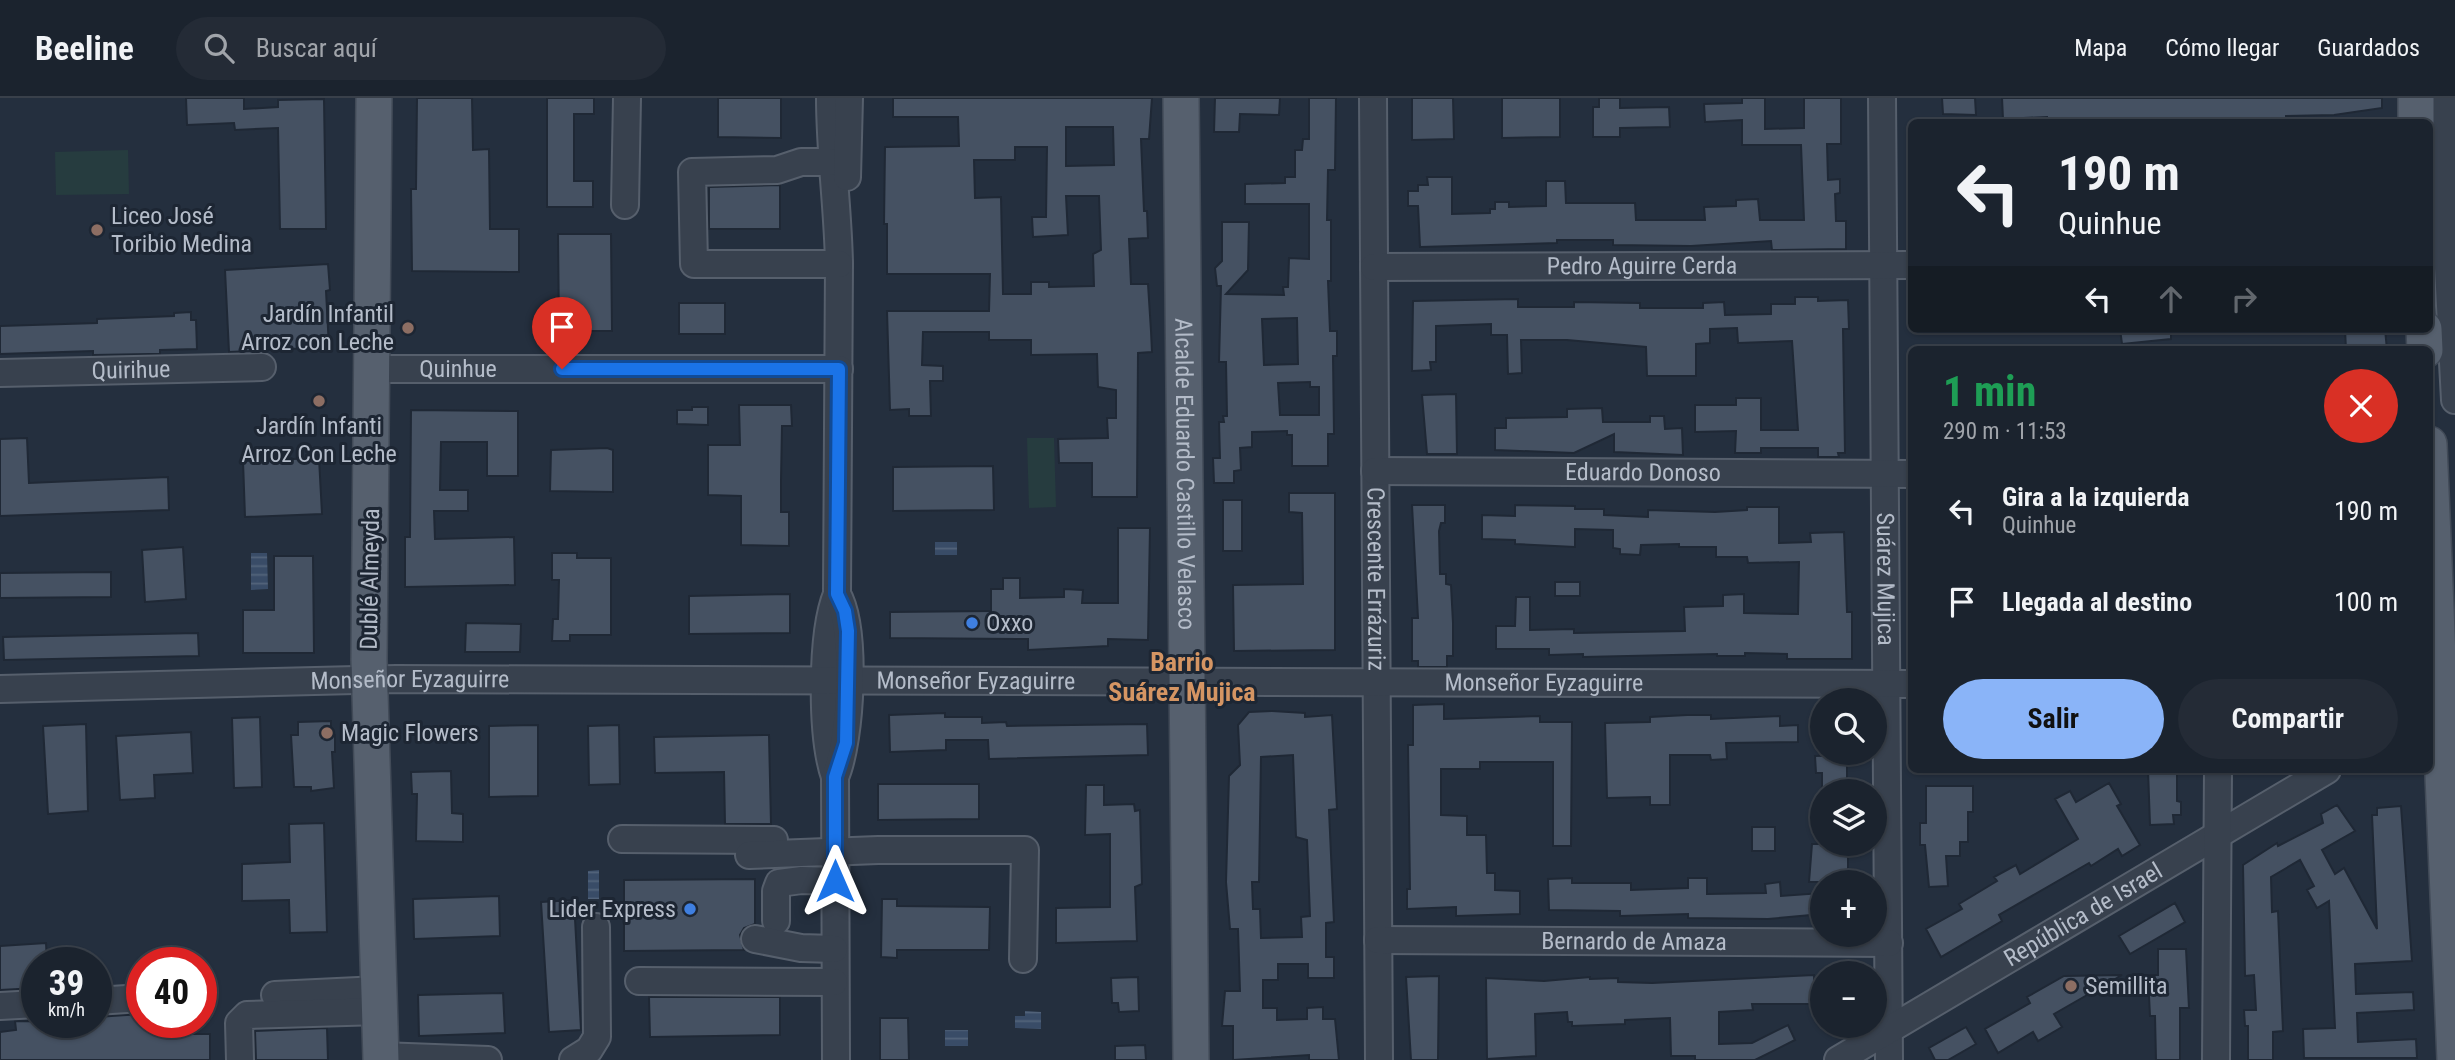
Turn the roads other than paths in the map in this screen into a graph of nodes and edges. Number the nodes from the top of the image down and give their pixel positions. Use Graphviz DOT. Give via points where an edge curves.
graph roads {
  1 [pos="374,98"];
  2 [pos="627,98"];
  3 [pos="830,98"];
  4 [pos="849,98"];
  5 [pos="1181,98"];
  6 [pos="1373,98"];
  7 [pos="1882,98"];
  8 [pos="2416,98"];
  9 [pos="2444,98"];
  10 [pos="2416,119"];
  11 [pos="754,159"];
  12 [pos="801,162"];
  13 [pos="830,162"];
  14 [pos="625,205"];
  15 [pos="838,212"];
  16 [pos="839,264"];
  17 [pos="1908,265"];
  18 [pos="1883,266"];
  19 [pos="1374,267"];
  20 [pos="262,367"];
  21 [pos="372,369"];
  22 [pos="839,369"];
  23 [pos="0,373"];
  24 [pos="2455,400"];
  25 [pos="1375,471"];
  26 [pos="1898,474"];
  27 [pos="2433,548"];
  28 [pos="369,679"];
  29 [pos="837,680"];
  30 [pos="1186,681"];
  31 [pos="1376,682"];
  32 [pos="1899,684"];
  33 [pos="0,689"];
  34 [pos="2442,732"];
  35 [pos="2218,773"];
  36 [pos="2322,773"];
  37 [pos="2219,834"];
  38 [pos="622,839"];
  39 [pos="835,852"];
  40 [pos="801,853"];
  41 [pos="749,855"];
  42 [pos="835,881"];
  43 [pos="776,921"];
  44 [pos="596,928"];
  45 [pos="755,939"];
  46 [pos="1378,940"];
  47 [pos="1889,943"];
  48 [pos="834,949"];
  49 [pos="1023,960"];
  50 [pos="639,981"];
  51 [pos="834,982"];
  52 [pos="275,995"];
  53 [pos="379,1001"];
  54 [pos="1889,1030"];
  55 [pos="381,1058"];
  56 [pos="835,1059"];
  57 [pos="240,1060"];
  58 [pos="488,1060"];
  59 [pos="573,1060"];
  60 [pos="1191,1060"];
  61 [pos="1378,1060"];
  62 [pos="1839,1060"];
  63 [pos="1889,1060"];
  64 [pos="2216,1060"];
  65 [pos="2455,1060"];
  1 -- 21 [label="main road, Dublé Almeyda"];
  2 -- 14 [label="street"];
  3 -- 13 [label="street"];
  4 -- 15 [label="street" via="848,168"];
  5 -- 30 [label="main road, Alcalde Eduardo Castillo Velasco"];
  6 -- 19 [label="street, Crescente Errázuriz"];
  7 -- 18 [label="street, Suárez Mujica"];
  8 -- 10 [label="main road"];
  9 -- 24 [label="street"];
  11 -- 12 [label="street"];
  12 -- 13 [label="street"];
  12 -- 16 [label="street" via="777,170 692,172 694,264"];
  13 -- 15 [label="street"];
  15 -- 16 [label="street"];
  16 -- 22 [label="street"];
  17 -- 18 [label="street, Pedro Aguirre Cerda"];
  18 -- 19 [label="street, Pedro Aguirre Cerda"];
  18 -- 26 [label="street, Suárez Mujica"];
  19 -- 25 [label="street, Crescente Errázuriz"];
  20 -- 23 [label="street, Quirihue"];
  21 -- 22 [label="street, Quinhue"];
  21 -- 28 [label="main road, Dublé Almeyda"];
  22 -- 29 [label="street" via="837,594 827,630"];
  25 -- 26 [label="street, Eduardo Donoso"];
  25 -- 31 [label="street, Crescente Errázuriz"];
  26 -- 32 [label="street, Suárez Mujica"];
  27 -- 34 [label="main road"];
  28 -- 29 [label="street, Monseñor Eyzaguirre"];
  28 -- 33 [label="street, Monseñor Eyzaguirre"];
  28 -- 53 [label="main road, Dublé Almeyda"];
  29 -- 30 [label="street, Monseñor Eyzaguirre"];
  29 -- 39 [label="street" via="827,743 835,777"];
  30 -- 31 [label="street, Monseñor Eyzaguirre"];
  30 -- 60 [label="main road, Alcalde Eduardo Castillo Velasco"];
  31 -- 32 [label="street, Monseñor Eyzaguirre"];
  31 -- 46 [label="street, Crescente Errázuriz"];
  32 -- 47 [label="street, Suárez Mujica"];
  34 -- 65 [label="main road"];
  35 -- 37 [label="street"];
  36 -- 37 [label="street, República de Israel"];
  37 -- 54 [label="street, República de Israel"];
  37 -- 64 [label="street"];
  38 -- 40 [label="street" via="775,840"];
  39 -- 40 [label="street"];
  39 -- 42 [label="street"];
  39 -- 49 [label="street" via="1025,850"];
  40 -- 41 [label="street"];
  42 -- 43 [label="street" via="779,883"];
  42 -- 48 [label="street"];
  44 -- 59 [label="street" via="597,1037 589,1050"];
  45 -- 48 [label="street"];
  46 -- 47 [label="street, Bernardo de Amaza"];
  46 -- 61 [label="street, Crescente Errázuriz"];
  47 -- 54 [label="street, Suárez Mujica"];
  48 -- 51 [label="street"];
  50 -- 51 [label="street"];
  51 -- 56 [label="street"];
  52 -- 53 [label="street"];
  53 -- 55 [label="main road, Dublé Almeyda"];
  53 -- 57 [label="street" via="247,1015 239,1023"];
  54 -- 62 [label="street, República de Israel"];
  54 -- 63 [label="street, Suárez Mujica"];
  55 -- 58 [label="street"];
}
